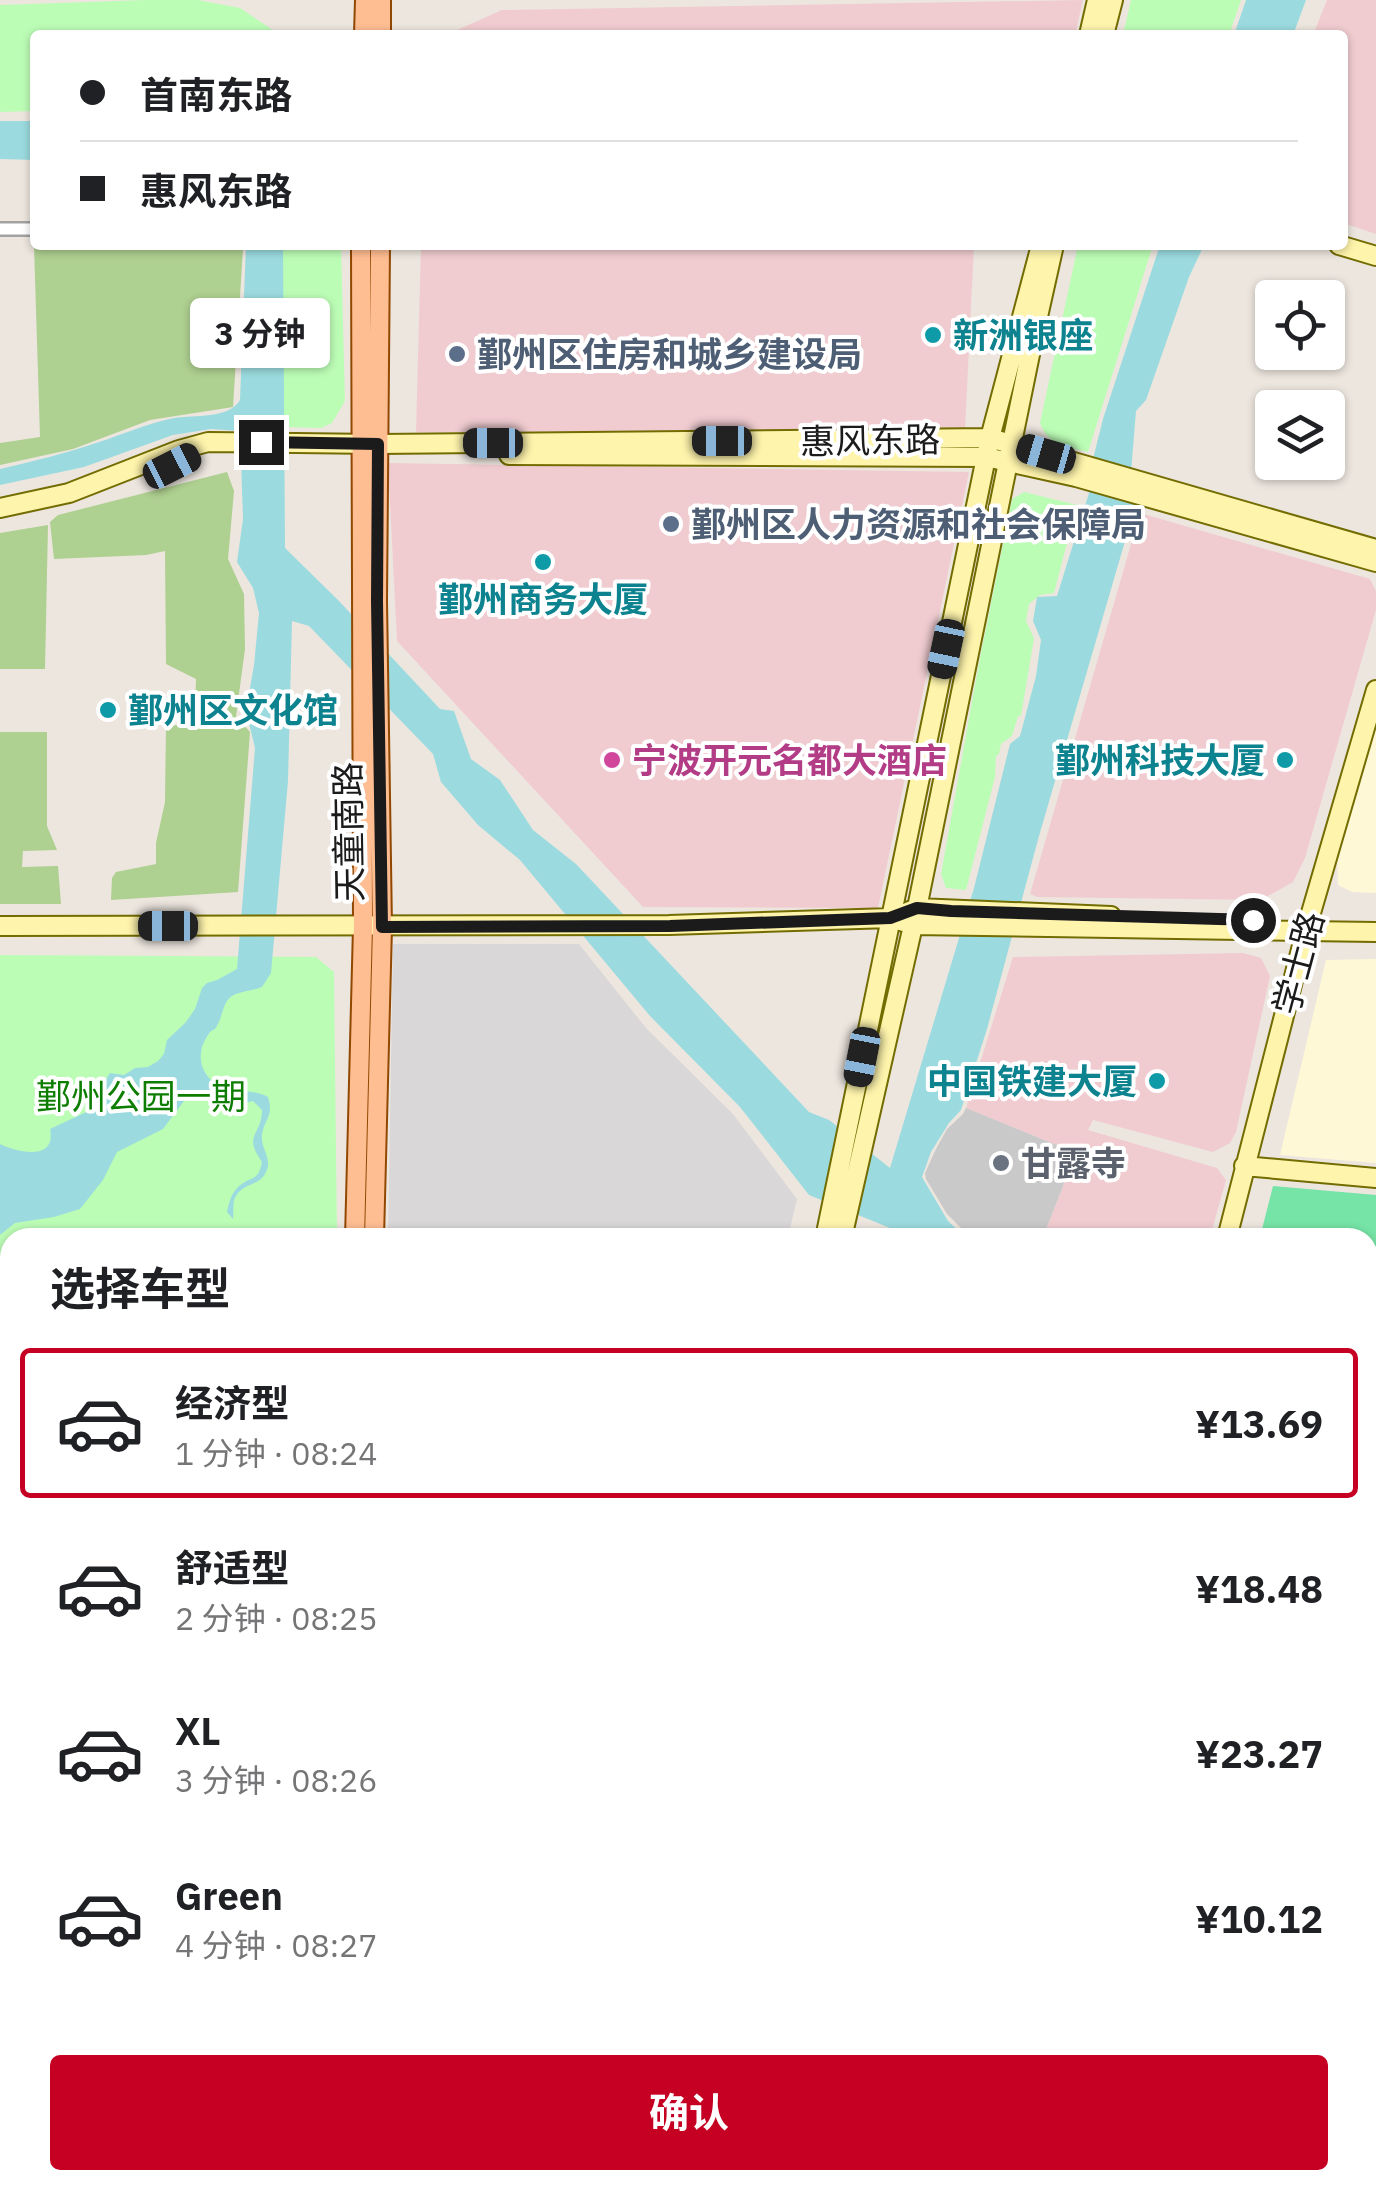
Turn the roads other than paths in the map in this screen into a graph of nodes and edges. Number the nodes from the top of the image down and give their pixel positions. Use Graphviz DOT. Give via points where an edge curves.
graph roads {
  1 [pos="365,0"];
  2 [pos="382,0"];
  3 [pos="1097,0"];
  4 [pos="1113,0"];
  5 [pos="364,30"];
  6 [pos="381,30"];
  7 [pos="1090,30"];
  8 [pos="1105,30"];
  9 [pos="30,228"];
  10 [pos="0,229"];
  11 [pos="1348,247"];
  12 [pos="361,250"];
  13 [pos="380,250"];
  14 [pos="1039,250"];
  15 [pos="1053,250"];
  16 [pos="1376,256"];
  17 [pos="990,438"];
  18 [pos="235,446"];
  19 [pos="370,449"];
  20 [pos="1009,453"];
  21 [pos="986,458"];
  22 [pos="1142,488"];
  23 [pos="0,508"];
  24 [pos="0,519"];
  25 [pos="1376,549"];
  26 [pos="1376,562"];
  27 [pos="1376,690"];
  28 [pos="890,918"];
  29 [pos="920,919"];
  30 [pos="1028,919"];
  31 [pos="1376,922"];
  32 [pos="0,926"];
  33 [pos="1307,926"];
  34 [pos="372,927"];
  35 [pos="1376,932"];
  36 [pos="1244,1166"];
  37 [pos="1376,1178"];
  38 [pos="357,1228"];
  39 [pos="374,1228"];
  40 [pos="833,1228"];
  41 [pos="834,1228"];
  42 [pos="1229,1228"];
  1 -- 5 [label="main road"];
  2 -- 6 [label="main road"];
  3 -- 7 [label="main road"];
  4 -- 8 [label="main road"];
  9 -- 10 [label="street"];
  11 -- 16 [label="main road"];
  12 -- 19 [label="main road"];
  13 -- 19 [label="main road, 天童南路"];
  14 -- 17 [label="main road"];
  15 -- 20 [label="main road"];
  17 -- 19 [label="main road, 惠风东路"];
  17 -- 20 [label="main road, 惠风东路"];
  17 -- 21 [label="main road"];
  18 -- 19 [label="main road, 惠风东路"];
  18 -- 23 [label="main road, 惠风东路" via="208,442 69,493"];
  18 -- 24 [label="main road, 惠风东路" via="200,452 89,498"];
  19 -- 21 [label="main road, 惠风东路"];
  19 -- 34 [label="main road, 天童南路" via="379,715"];
  19 -- 34 [label="main road, 天童南路" via="362,697"];
  20 -- 21 [label="main road, 惠风东路"];
  20 -- 22 [label="main road, 惠风东路"];
  20 -- 29 [label="main road"];
  21 -- 28 [label="main road"];
  22 -- 25 [label="main road, 惠风东路"];
  22 -- 26 [label="main road, 惠风东路"];
  27 -- 33 [label="main road, 学士路"];
  28 -- 29 [label="main road"];
  28 -- 34 [label="main road"];
  28 -- 40 [label="main road"];
  29 -- 30 [label="main road"];
  29 -- 30 [label="main road" via="951,911"];
  29 -- 41 [label="main road" via="864,1142"];
  30 -- 33 [label="main road"];
  31 -- 33 [label="main road"];
  32 -- 34 [label="main road"];
  33 -- 35 [label="main road"];
  33 -- 36 [label="main road, 学士路"];
  34 -- 38 [label="main road, 天童南路"];
  34 -- 39 [label="main road, 天童南路"];
  36 -- 37 [label="main road"];
  36 -- 42 [label="main road, 学士路"];
}
